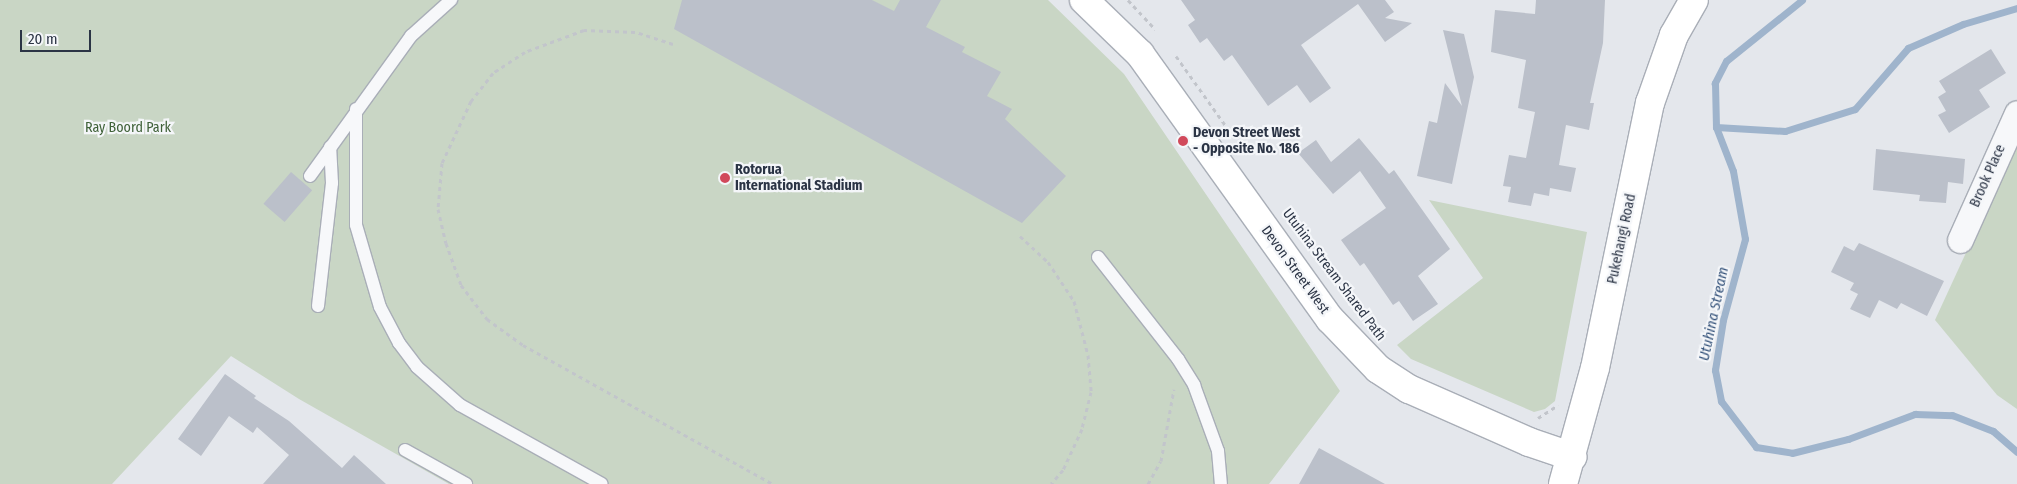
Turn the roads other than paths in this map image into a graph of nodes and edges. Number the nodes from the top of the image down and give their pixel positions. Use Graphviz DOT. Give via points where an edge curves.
graph roads {
  1 [pos="451,0"];
  2 [pos="1084,0"];
  3 [pos="1694,0"];
  4 [pos="356,109"];
  5 [pos="2017,112"];
  6 [pos="330,147"];
  7 [pos="310,176"];
  8 [pos="1960,240"];
  9 [pos="1098,257"];
  10 [pos="318,306"];
  11 [pos="405,450"];
  12 [pos="1572,457"];
  13 [pos="466,484"];
  14 [pos="602,484"];
  15 [pos="1221,484"];
  16 [pos="1563,484"];
  1 -- 4 [label="lane" via="411,36"];
  2 -- 12 [label="main road, Devon Street West" via="1140,54 1330,319 1378,368 1409,389 1529,442"];
  3 -- 12 [label="main road, Pukehangi Road" via="1674,35 1650,103 1595,368"];
  4 -- 6 [label="lane"];
  4 -- 14 [label="lane" via="356,224 380,307 399,343 417,367 460,405"];
  5 -- 8 [label="street, Brook Place"];
  6 -- 7 [label="lane"];
  6 -- 10 [label="lane" via="332,183"];
  9 -- 15 [label="lane" via="1178,359 1194,385 1215,439"];
  11 -- 13 [label="lane"];
  12 -- 16 [label="main road, Pukehangi Road"];
}
